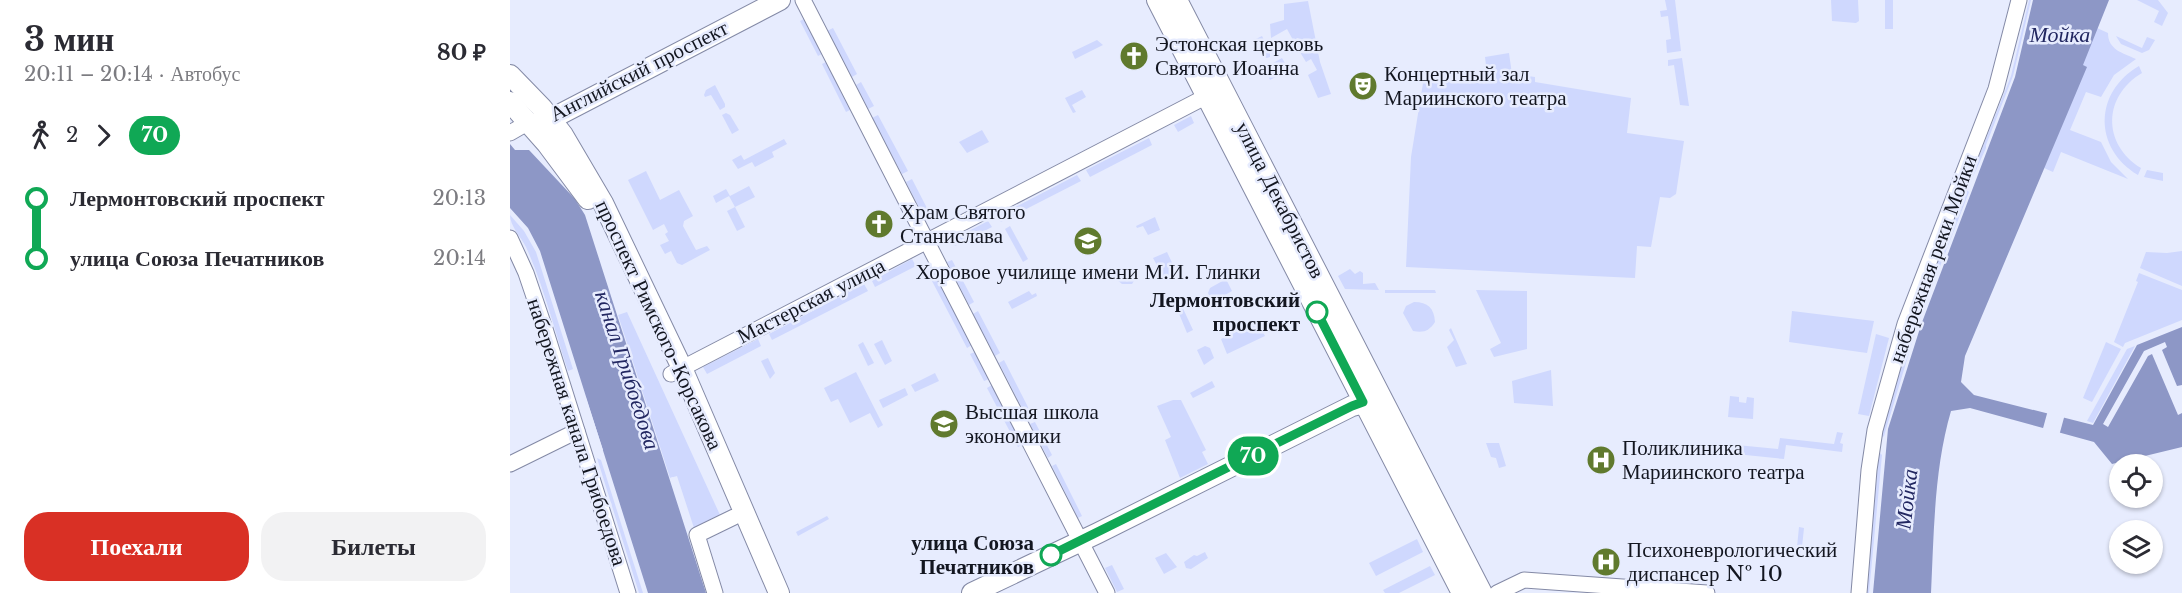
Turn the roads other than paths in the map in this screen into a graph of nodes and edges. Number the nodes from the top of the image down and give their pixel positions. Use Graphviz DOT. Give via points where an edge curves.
graph roads {
  1 [pos="753,0"];
  2 [pos="780,0"];
  3 [pos="802,0"];
  4 [pos="2019,0"];
  5 [pos="1173,4"];
  6 [pos="510,75"];
  7 [pos="1207,96"];
  8 [pos="510,102"];
  9 [pos="541,116"];
  10 [pos="510,132"];
  11 [pos="510,238"];
  12 [pos="926,242"];
  13 [pos="676,371"];
  14 [pos="1372,404"];
  15 [pos="577,431"];
  16 [pos="510,464"];
  17 [pos="734,517"];
  18 [pos="1083,547"];
  19 [pos="628,593"];
  20 [pos="715,593"];
  21 [pos="765,593"];
  22 [pos="779,593"];
  23 [pos="972,593"];
  24 [pos="1004,593"];
  25 [pos="1107,593"];
  26 [pos="1462,593"];
  27 [pos="1482,593"];
  28 [pos="1497,593"];
  29 [pos="1707,593"];
  30 [pos="1859,593"];
  1 -- 9 [label="main road, Английский проспект"];
  2 -- 9 [label="main road, Английский проспект"];
  3 -- 12 [label="street"];
  4 -- 30 [label="street, набережная реки Мойки" via="1996,89 1905,324 1875,430"];
  5 -- 7 [label="main road, улица Декабристов"];
  5 -- 14 [label="main road, улица Декабристов"];
  6 -- 9 [label="main road, проспект Римского-Корсакова"];
  7 -- 12 [label="street, Мастерская улица"];
  7 -- 14 [label="main road, улица Декабристов"];
  8 -- 9 [label="main road, проспект Римского-Корсакова"];
  9 -- 10 [label="street, Английский проспект"];
  9 -- 13 [label="main road, проспект Римского-Корсакова" via="594,209"];
  11 -- 15 [label="street, набережная канала Грибоедова" via="526,273"];
  12 -- 13 [label="street, Мастерская улица"];
  12 -- 18 [label="street"];
  13 -- 17 [label="main road, проспект Римского-Корсакова"];
  13 -- 22 [label="main road, проспект Римского-Корсакова"];
  14 -- 18 [label="main road" via="1352,406"];
  14 -- 26 [label="main road, улица Декабристов"];
  14 -- 27 [label="main road, улица Декабристов"];
  15 -- 16 [label="street"];
  15 -- 19 [label="street, набережная канала Грибоедова"];
  17 -- 20 [label="street" via="697,535"];
  17 -- 21 [label="main road, проспект Римского-Корсакова"];
  18 -- 23 [label="main road"];
  18 -- 24 [label="main road"];
  18 -- 25 [label="street"];
  28 -- 29 [label="street" via="1524,580"];
}
